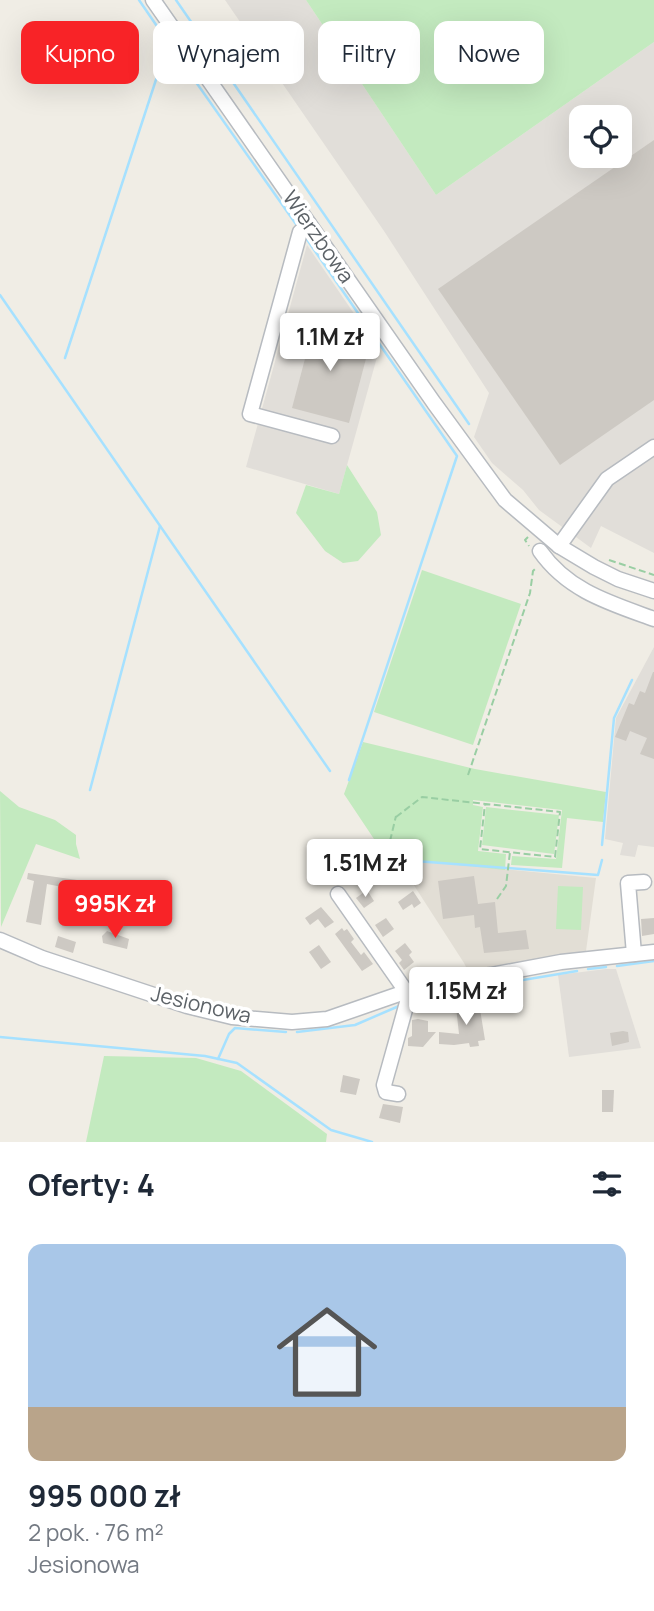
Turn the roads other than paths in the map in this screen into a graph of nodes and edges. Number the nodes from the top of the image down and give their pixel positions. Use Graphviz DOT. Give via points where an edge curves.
graph roads {
  1 [pos="153,0"];
  2 [pos="309,224"];
  3 [pos="332,436"];
  4 [pos="654,447"];
  5 [pos="559,546"];
  6 [pos="543,556"];
  7 [pos="654,591"];
  8 [pos="654,619"];
  9 [pos="644,882"];
  10 [pos="338,894"];
  11 [pos="0,940"];
  12 [pos="654,952"];
  13 [pos="634,954"];
  14 [pos="405,992"];
  15 [pos="398,1094"];
  1 -- 2 [label="street, Wierzbowa" via="179,50"];
  2 -- 3 [label="street" via="300,232 250,414"];
  2 -- 5 [label="street, Wierzbowa" via="505,500"];
  4 -- 5 [label="street" via="607,479"];
  5 -- 7 [label="street, Wierzbowa" via="618,579"];
  6 -- 8 [label="street" via="578,589"];
  9 -- 13 [label="street" via="628,883"];
  10 -- 14 [label="street"];
  11 -- 14 [label="street, Jesionowa" via="42,958 232,1017 308,1022"];
  12 -- 13 [label="street, Jesionowa"];
  13 -- 14 [label="street, Jesionowa" via="561,962"];
  14 -- 15 [label="street" via="408,999 384,1085 386,1091"];
}
